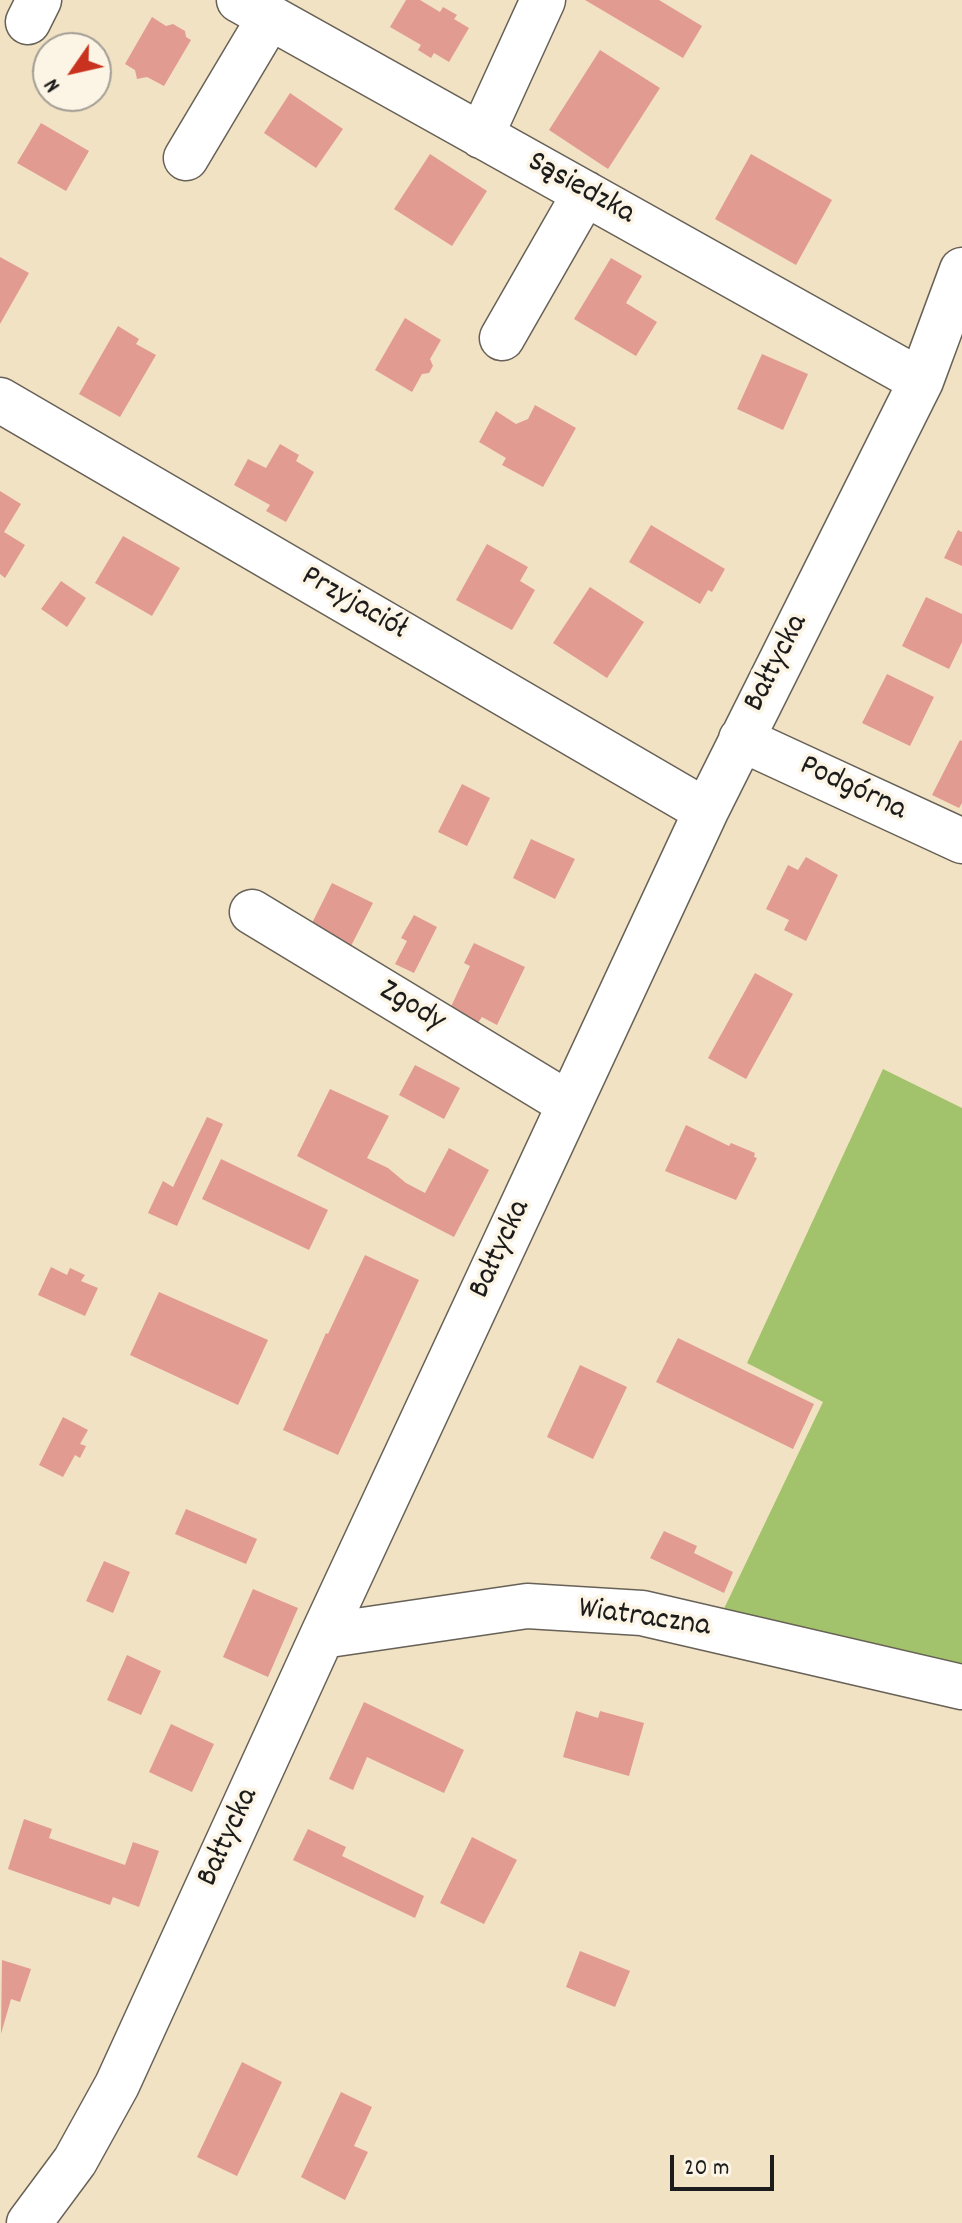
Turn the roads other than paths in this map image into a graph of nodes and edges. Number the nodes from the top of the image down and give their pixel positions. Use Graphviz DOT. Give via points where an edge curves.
graph roads {
  1 [pos="543,0"];
  2 [pos="254,9"];
  3 [pos="481,136"];
  4 [pos="186,158"];
  5 [pos="585,193"];
  6 [pos="962,270"];
  7 [pos="502,338"];
  8 [pos="921,381"];
  9 [pos="0,400"];
  10 [pos="741,739"];
  11 [pos="706,811"];
  12 [pos="962,841"];
  13 [pos="252,912"];
  14 [pos="569,1104"];
  15 [pos="322,1636"];
  16 [pos="959,1686"];
  17 [pos="29,2223"];
  1 -- 3 [label="street"];
  2 -- 3 [label="street, Sąsiedzka"];
  2 -- 4 [label="street"];
  3 -- 5 [label="street, Sąsiedzka"];
  5 -- 7 [label="street"];
  5 -- 8 [label="street, Sąsiedzka"];
  6 -- 8 [label="street, Bałtycka"];
  8 -- 10 [label="street, Bałtycka"];
  9 -- 11 [label="street, Przyjaciół"];
  10 -- 11 [label="street, Bałtycka"];
  10 -- 12 [label="street, Podgórna"];
  11 -- 14 [label="street, Bałtycka"];
  13 -- 14 [label="street, Zgody"];
  14 -- 15 [label="street, Bałtycka"];
  15 -- 16 [label="street, Wiatraczna" via="527,1606 642,1613"];
  15 -- 17 [label="street, Bałtycka" via="117,2085 75,2161"];
}
